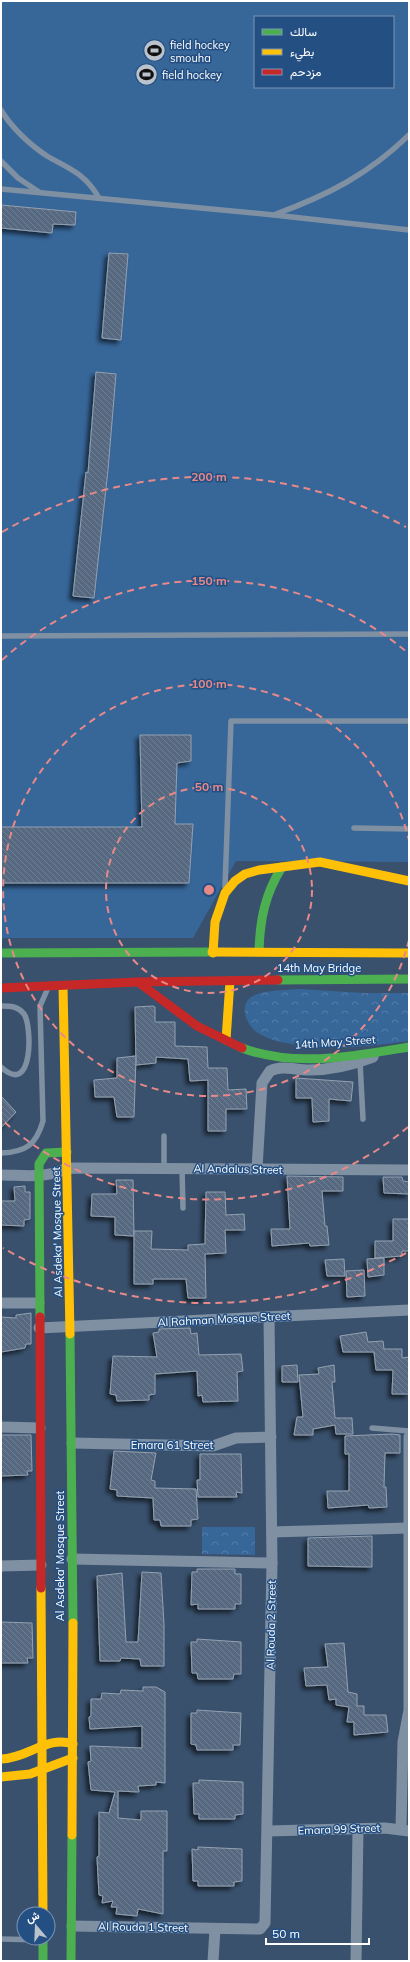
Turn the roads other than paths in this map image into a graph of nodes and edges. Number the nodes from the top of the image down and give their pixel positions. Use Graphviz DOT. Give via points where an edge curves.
graph roads {
  1 [pos="1,110"];
  2 [pos="409,135"];
  3 [pos="1,162"];
  4 [pos="1,189"];
  5 [pos="39,192"];
  6 [pos="99,198"];
  7 [pos="274,215"];
  8 [pos="409,230"];
  9 [pos="409,634"];
  10 [pos="1,636"];
  11 [pos="409,722"];
  12 [pos="354,828"];
  13 [pos="409,829"];
  14 [pos="282,867"];
  15 [pos="409,881"];
  16 [pos="225,893"];
  17 [pos="260,951"];
  18 [pos="1,953"];
  19 [pos="213,953"];
  20 [pos="409,953"];
  21 [pos="230,980"];
  22 [pos="409,980"];
  23 [pos="138,982"];
  24 [pos="63,986"];
  25 [pos="49,987"];
  26 [pos="1,988"];
  27 [pos="1,1006"];
  28 [pos="226,1040"];
  29 [pos="409,1047"];
  30 [pos="391,1050"];
  31 [pos="360,1062"];
  32 [pos="1,1067"];
  33 [pos="363,1118"];
  34 [pos="164,1136"];
  35 [pos="1,1152"];
  36 [pos="67,1152"];
  37 [pos="67,1168"];
  38 [pos="164,1168"];
  39 [pos="182,1168"];
  40 [pos="257,1169"];
  41 [pos="409,1170"];
  42 [pos="1,1175"];
  43 [pos="38,1175"];
  44 [pos="183,1208"];
  45 [pos="39,1302"];
  46 [pos="1,1303"];
  47 [pos="409,1310"];
  48 [pos="269,1317"];
  49 [pos="70,1326"];
  50 [pos="39,1328"];
  51 [pos="1,1427"];
  52 [pos="40,1428"];
  53 [pos="372,1428"];
  54 [pos="409,1431"];
  55 [pos="271,1437"];
  56 [pos="409,1437"];
  57 [pos="72,1443"];
  58 [pos="408,1484"];
  59 [pos="408,1528"];
  60 [pos="272,1532"];
  61 [pos="72,1559"];
  62 [pos="272,1563"];
  63 [pos="41,1565"];
  64 [pos="1,1566"];
  65 [pos="409,1626"];
  66 [pos="407,1729"];
  67 [pos="73,1744"];
  68 [pos="42,1745"];
  69 [pos="73,1758"];
  70 [pos="1,1760"];
  71 [pos="42,1770"];
  72 [pos="1,1777"];
  73 [pos="358,1829"];
  74 [pos="405,1830"];
  75 [pos="268,1831"];
  76 [pos="43,1906"];
  77 [pos="72,1926"];
  78 [pos="215,1928"];
  79 [pos="257,1929"];
  80 [pos="1,1939"];
  81 [pos="16,1939"];
  82 [pos="43,1946"];
  83 [pos="43,1961"];
  84 [pos="71,1961"];
  85 [pos="214,1961"];
  86 [pos="356,1961"];
  1 -- 6 [label="lane" via="29,141 46,155 83,176"];
  2 -- 7 [label="lane" via="357,177 317,199"];
  3 -- 5 [label="lane" via="18,178"];
  4 -- 5 [label="lane"];
  5 -- 6 [label="lane"];
  6 -- 7 [label="lane"];
  7 -- 8 [label="lane"];
  9 -- 10 [label="lane"];
  11 -- 16 [label="lane" via="231,721"];
  12 -- 13 [label="lane"];
  14 -- 15 [label="street" via="327,863"];
  14 -- 16 [label="street" via="245,874"];
  14 -- 17 [label="street" via="271,883 262,908"];
  16 -- 19 [label="street" via="216,922"];
  17 -- 19 [label="street"];
  17 -- 20 [label="street, 14th May Bridge"];
  18 -- 19 [label="street"];
  21 -- 22 [label="street, 14th May Bridge"];
  21 -- 23 [label="street"];
  21 -- 28 [label="street"];
  23 -- 24 [label="street"];
  23 -- 28 [label="street, 14th May Street" via="179,1014"];
  24 -- 25 [label="street"];
  24 -- 36 [label="street, Al Asdeka' Mosque Street"];
  25 -- 26 [label="street"];
  25 -- 35 [label="lane" via="40,1006 43,1121 39,1134 30,1145 18,1152"];
  27 -- 32 [label="lane" via="18,1009 24,1014 28,1028 27,1064 24,1070 18,1074 11,1074"];
  28 -- 30 [label="street, 14th May Street" via="263,1054 282,1057 327,1057"];
  29 -- 30 [label="street, 14th May Street"];
  30 -- 31 [label="street"];
  31 -- 33 [label="lane"];
  31 -- 40 [label="street" via="334,1068 283,1068 270,1071 262,1083"];
  34 -- 38 [label="lane"];
  36 -- 37 [label="street, Al Asdeka' Mosque Street"];
  36 -- 43 [label="street, Al Asdeka' Mosque Street" via="50,1152 43,1156"];
  37 -- 38 [label="street, Al Andalus Street"];
  37 -- 43 [label="street, Al Andalus Street"];
  37 -- 49 [label="street, Al Asdeka' Mosque Street"];
  38 -- 39 [label="street, Al Andalus Street"];
  39 -- 40 [label="street, Al Andalus Street"];
  39 -- 44 [label="lane"];
  40 -- 41 [label="street, Al Andalus Street"];
  42 -- 43 [label="street, Al Andalus Street"];
  43 -- 45 [label="street, Al Asdeka' Mosque Street"];
  45 -- 46 [label="street"];
  45 -- 50 [label="street, Al Asdeka' Mosque Street"];
  47 -- 48 [label="street, Al Rahman Mosque Street"];
  48 -- 49 [label="street, Al Rahman Mosque Street"];
  48 -- 55 [label="street, Al Rouda 2 Street"];
  49 -- 50 [label="street, Al Rahman Mosque Street"];
  49 -- 57 [label="street, Al Asdeka' Mosque Street"];
  50 -- 52 [label="street, Al Asdeka' Mosque Street"];
  51 -- 52 [label="street"];
  52 -- 63 [label="street, Al Asdeka' Mosque Street"];
  53 -- 54 [label="lane"];
  55 -- 57 [label="street, Emara 61 Street" via="236,1438 214,1446"];
  55 -- 60 [label="street, Al Rouda 2 Street"];
  56 -- 58 [label="street"];
  57 -- 61 [label="street, Al Asdeka' Mosque Street"];
  58 -- 59 [label="street"];
  59 -- 60 [label="street"];
  59 -- 65 [label="street"];
  60 -- 62 [label="street, Al Rouda 2 Street"];
  61 -- 62 [label="street"];
  61 -- 67 [label="street, Al Asdeka' Mosque Street"];
  62 -- 75 [label="street, Al Rouda 2 Street"];
  63 -- 64 [label="street"];
  63 -- 68 [label="street, Al Asdeka' Mosque Street"];
  65 -- 66 [label="street"];
  66 -- 74 [label="street" via="403,1748"];
  67 -- 68 [label="street" via="58,1740"];
  67 -- 69 [label="street, Al Asdeka' Mosque Street"];
  68 -- 70 [label="street" via="17,1757"];
  68 -- 71 [label="street, Al Asdeka' Mosque Street"];
  69 -- 71 [label="street"];
  69 -- 77 [label="street, Al Asdeka' Mosque Street"];
  71 -- 72 [label="street"];
  71 -- 76 [label="street, Al Asdeka' Mosque Street"];
  73 -- 74 [label="street, Emara 99 Street"];
  73 -- 75 [label="street, Emara 99 Street"];
  73 -- 86 [label="street"];
  75 -- 79 [label="street, Al Rouda 2 Street" via="265,1923 262,1928"];
  77 -- 78 [label="street, Al Rouda 1 Street"];
  77 -- 84 [label="street, Al Asdeka' Mosque Street"];
  78 -- 79 [label="street, Al Rouda 1 Street"];
  78 -- 85 [label="street"];
  80 -- 81 [label="lane"];
  82 -- 83 [label="street"];
}
